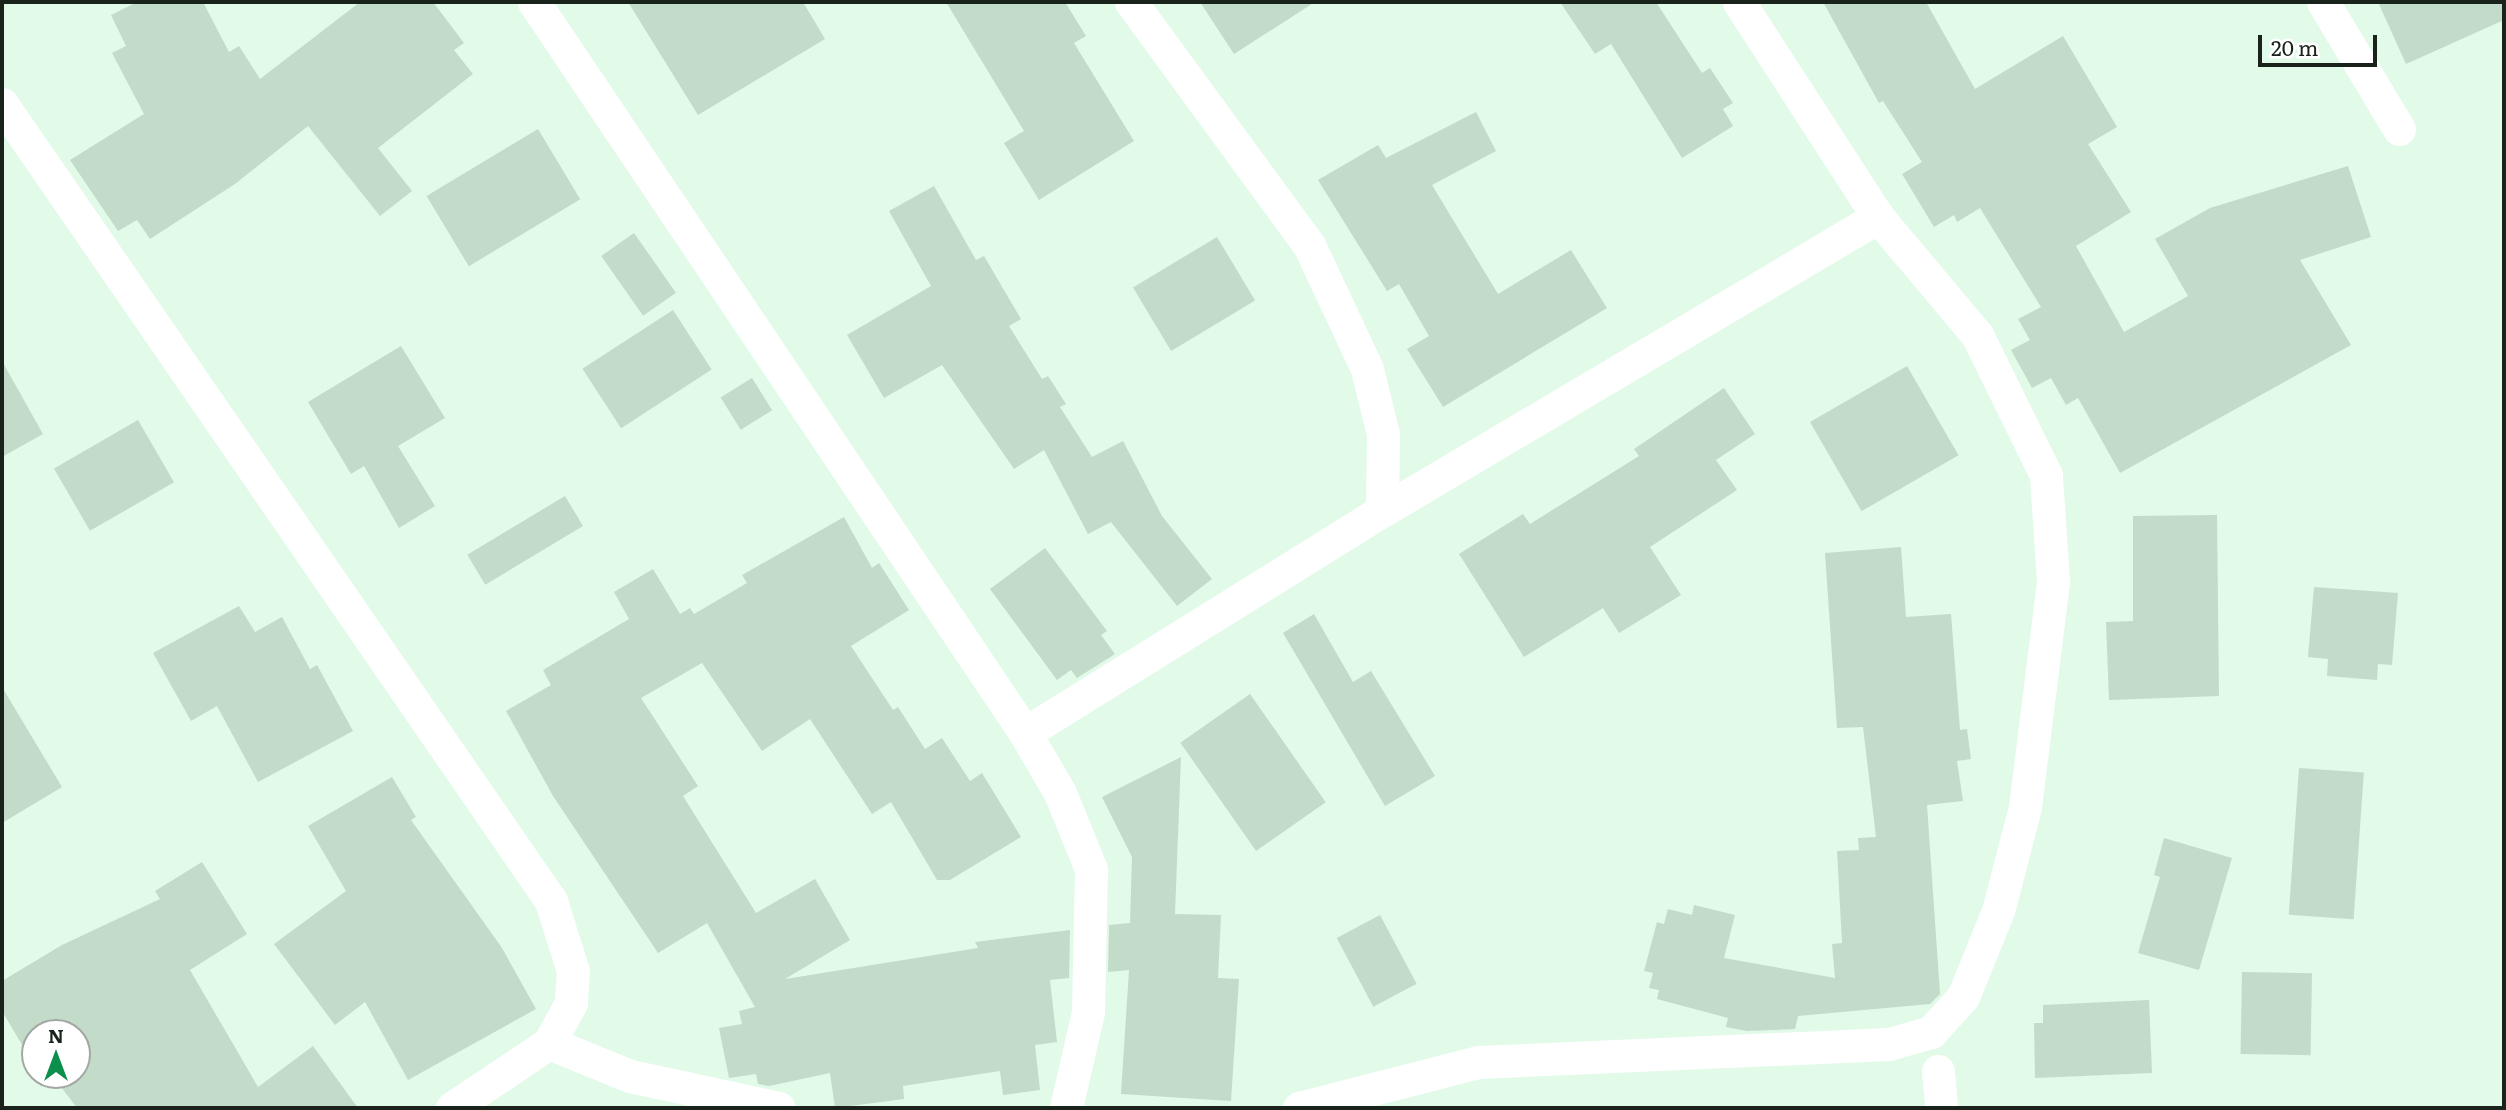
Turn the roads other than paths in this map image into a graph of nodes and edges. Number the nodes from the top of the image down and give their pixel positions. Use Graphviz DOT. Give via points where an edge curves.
graph roads {
  1 [pos="534,2"];
  2 [pos="1131,2"];
  3 [pos="1739,2"];
  4 [pos="2323,2"];
  5 [pos="2,104"];
  6 [pos="2399,129"];
  7 [pos="1878,217"];
  8 [pos="1382,511"];
  9 [pos="1025,733"];
  10 [pos="549,1043"];
  11 [pos="1938,1071"];
  12 [pos="452,1108"];
  13 [pos="779,1108"];
  14 [pos="1066,1108"];
  15 [pos="1299,1108"];
  16 [pos="1941,1108"];
  1 -- 9 [label="street"];
  2 -- 8 [label="street" via="1309,245 1367,369 1383,434"];
  3 -- 7 [label="street"];
  4 -- 6 [label="street"];
  5 -- 10 [label="street" via="551,901 573,971 571,1003"];
  7 -- 8 [label="street"];
  7 -- 15 [label="street" via="1977,335 2046,475 2053,581 2025,807 1998,911 1963,997 1931,1032 1889,1044 1478,1062"];
  8 -- 9 [label="street"];
  9 -- 14 [label="street" via="1060,793 1091,869 1088,1012"];
  10 -- 12 [label="street"];
  10 -- 13 [label="street" via="630,1076"];
  11 -- 16 [label="street"];
}
